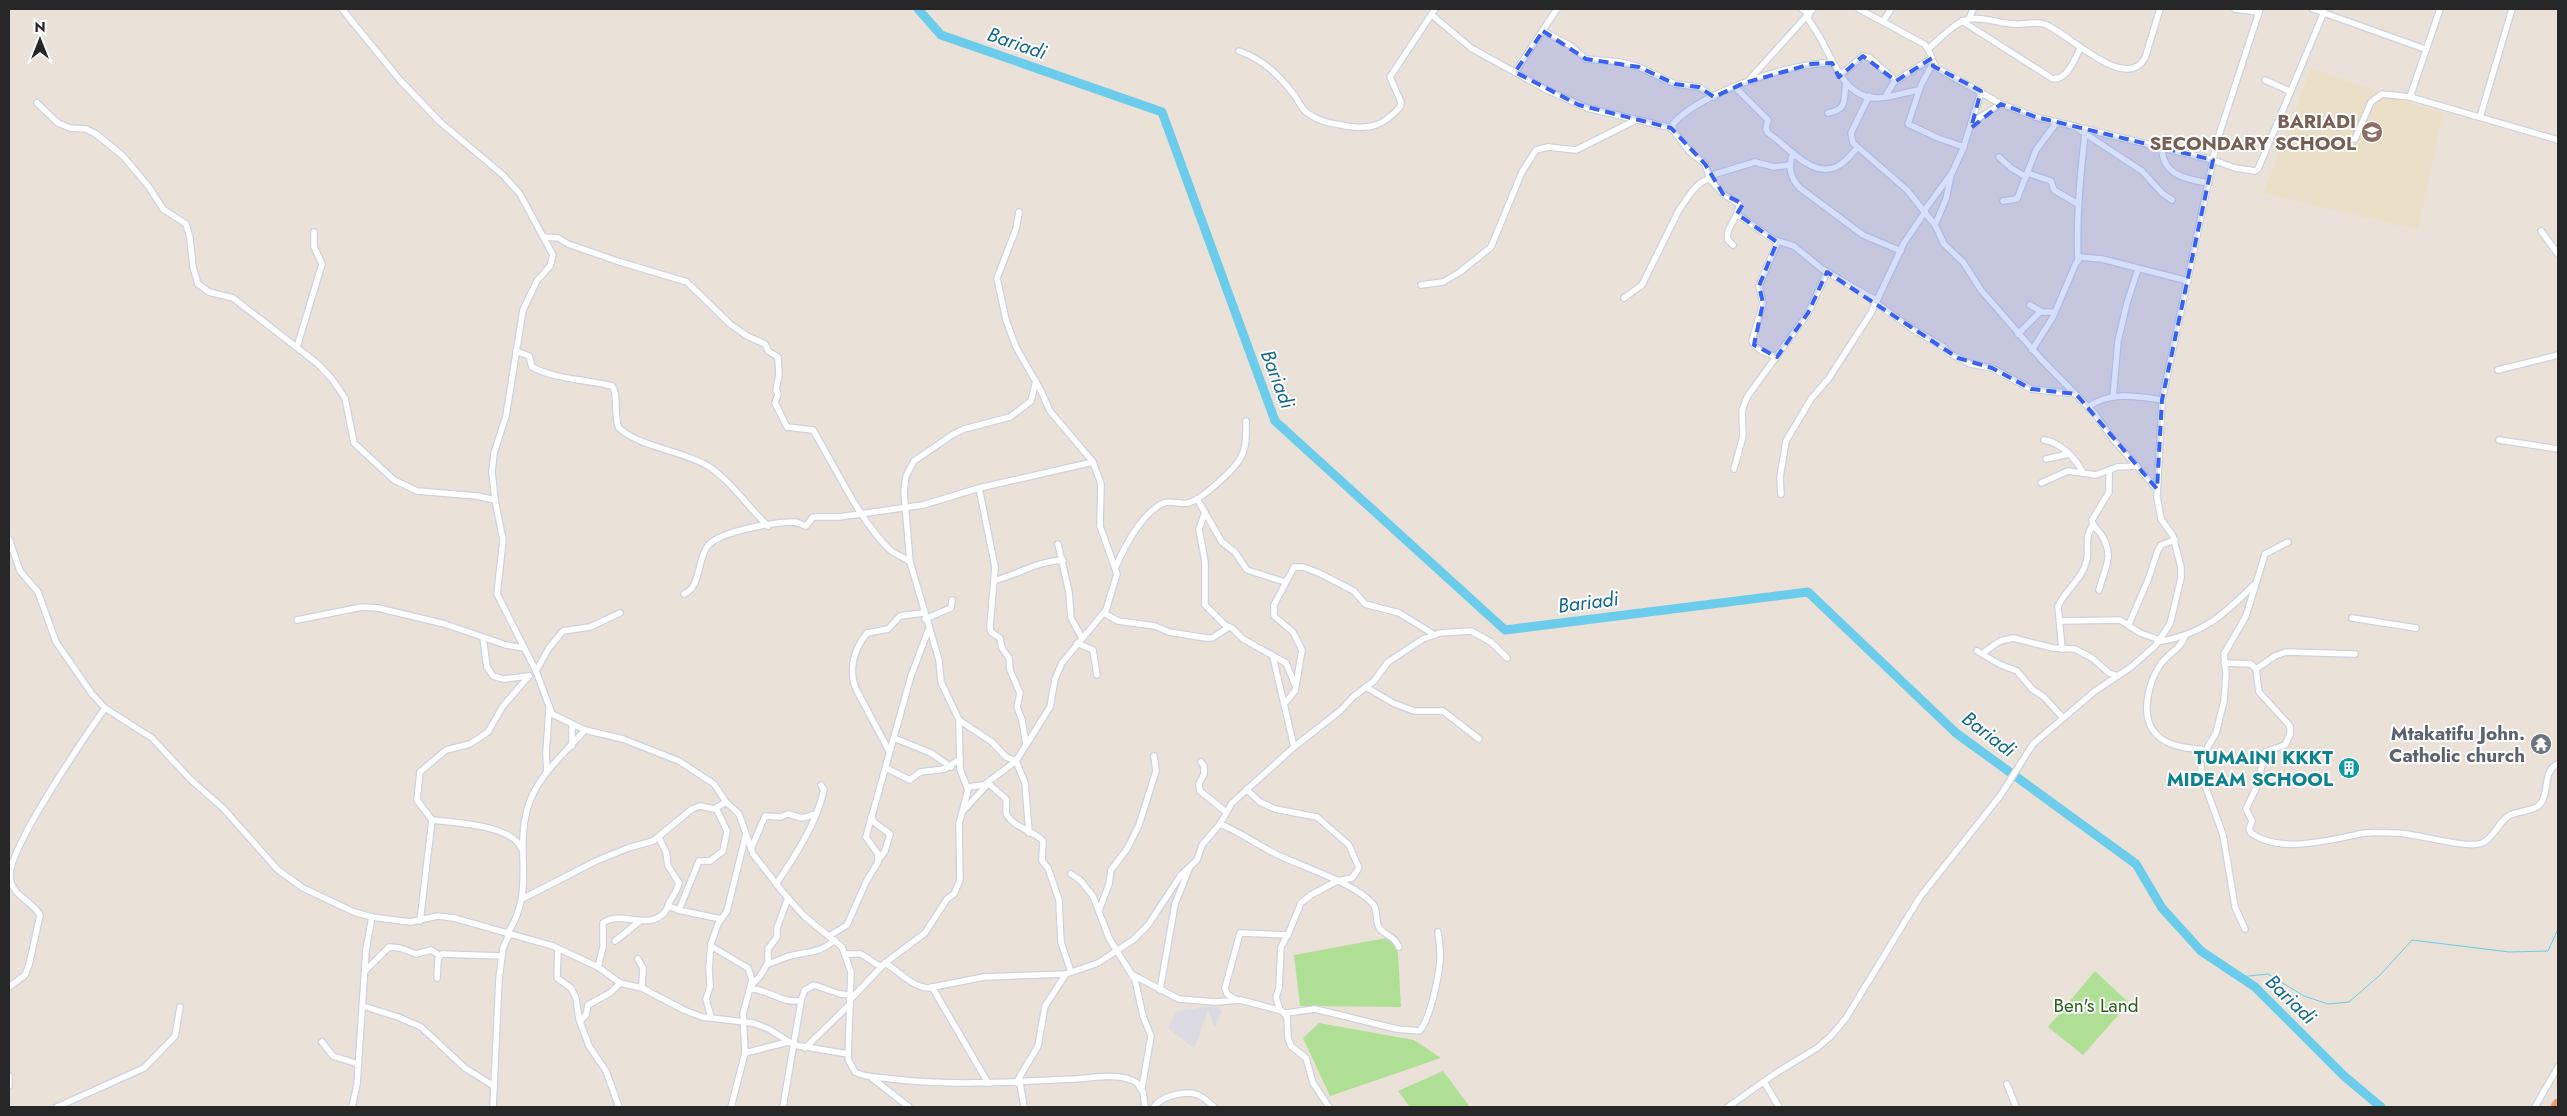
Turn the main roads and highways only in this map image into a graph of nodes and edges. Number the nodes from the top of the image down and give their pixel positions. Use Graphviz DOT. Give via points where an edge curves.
graph roads {
  1 [pos="2558,1104"];
  2 [pos="2556,1107"];
  1 -- 2 [label="highway"];
}
